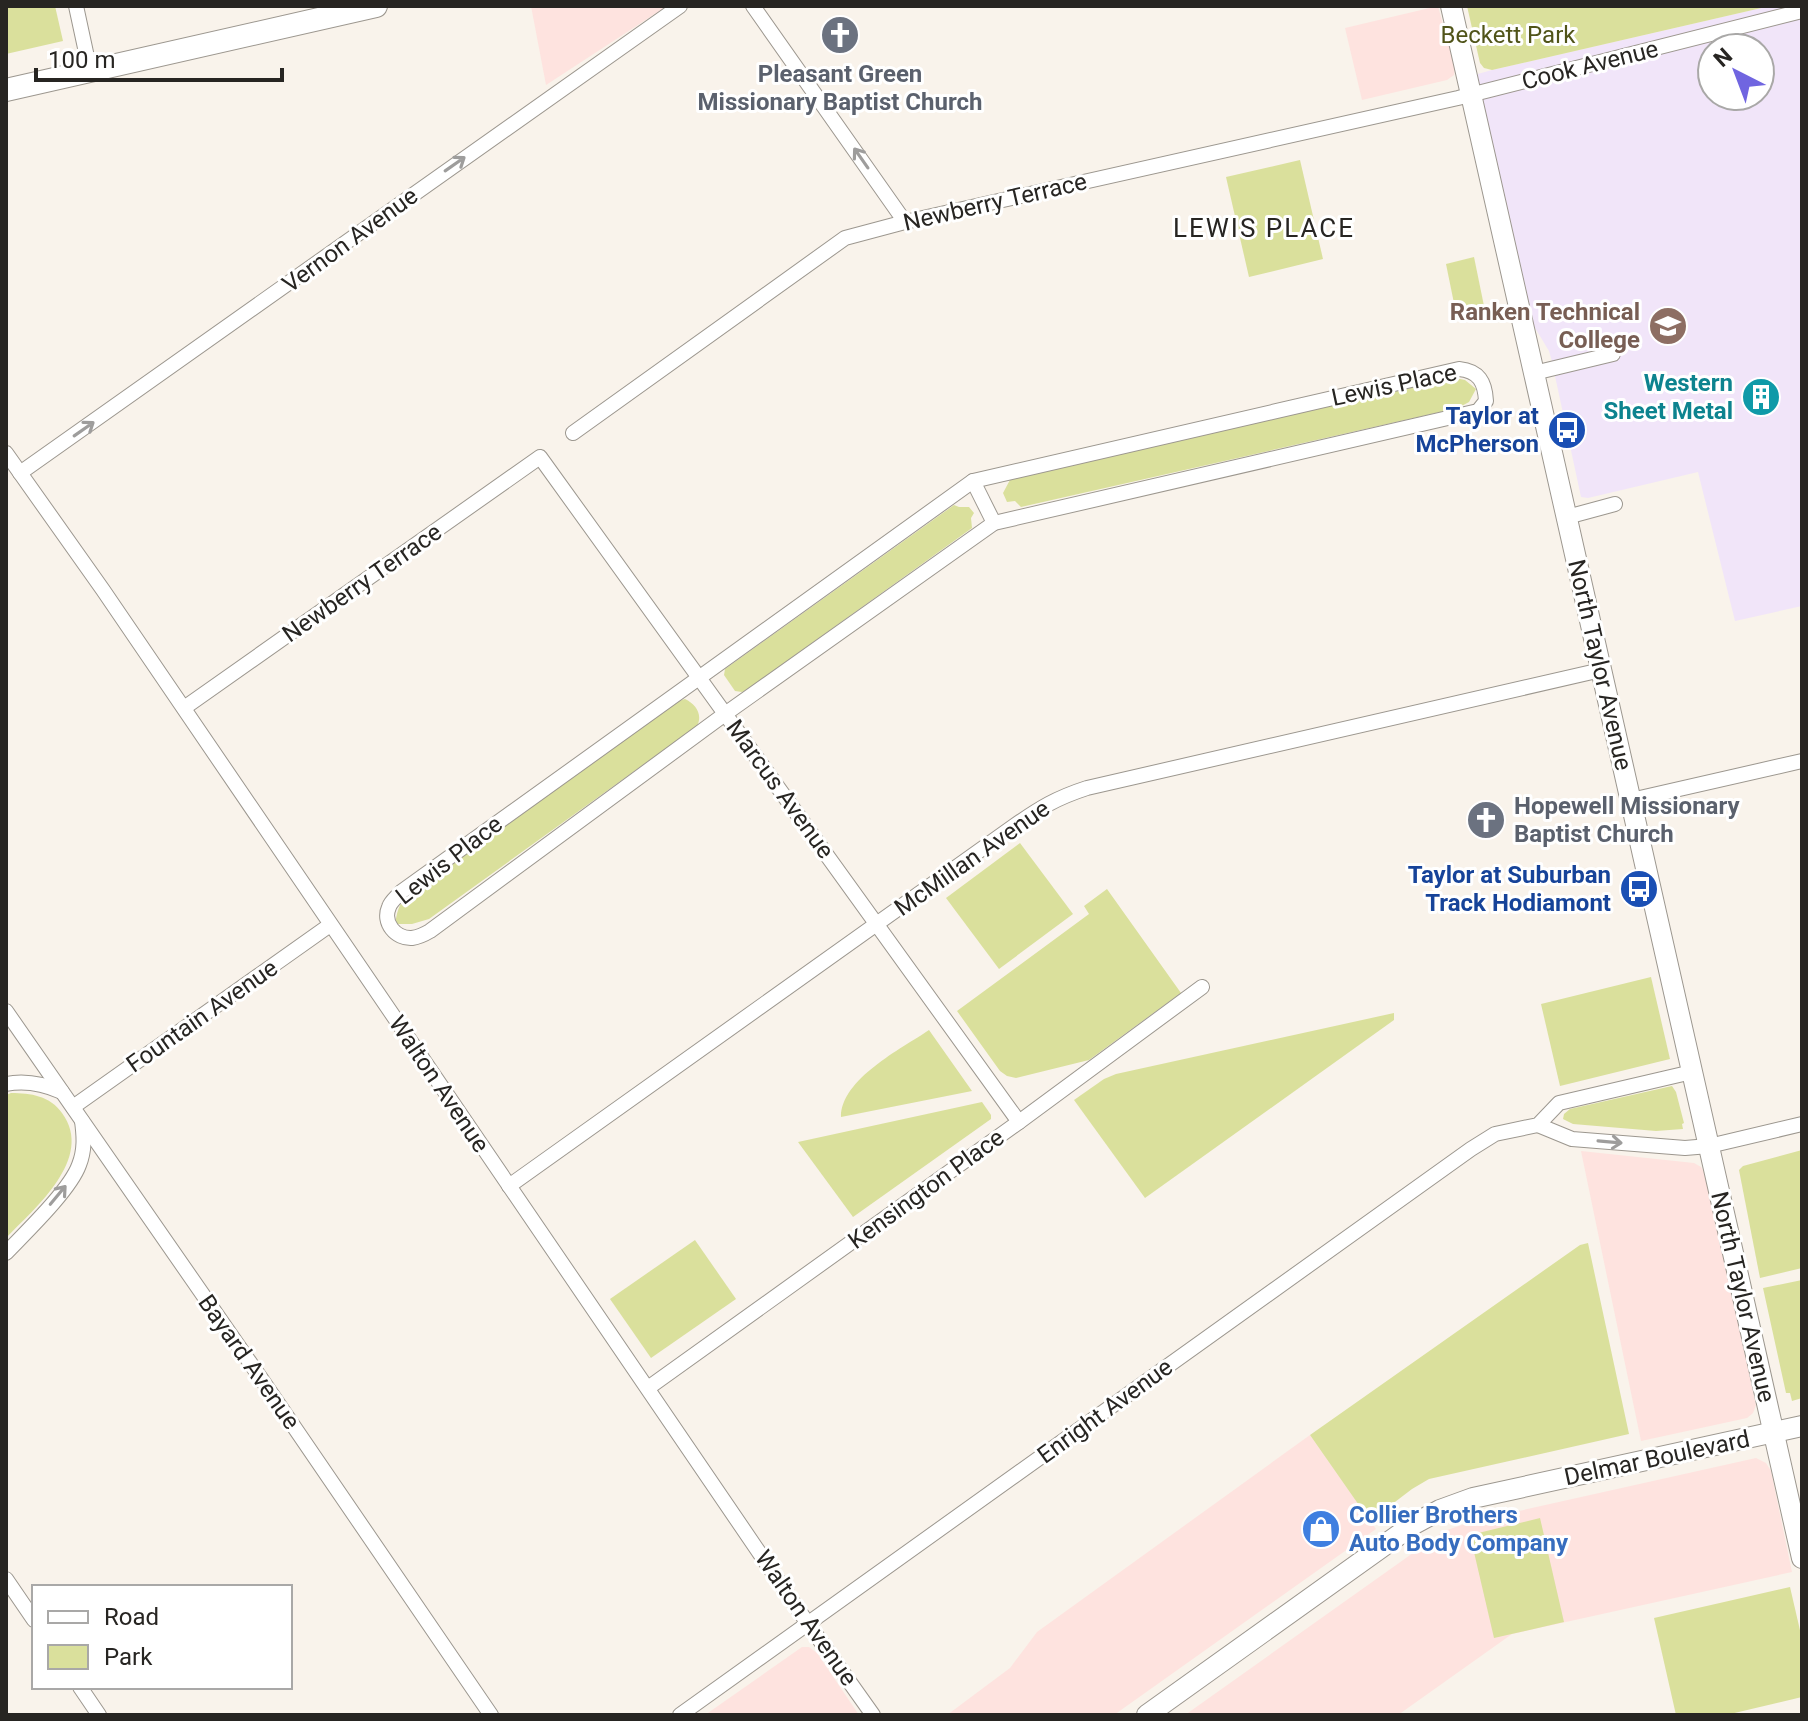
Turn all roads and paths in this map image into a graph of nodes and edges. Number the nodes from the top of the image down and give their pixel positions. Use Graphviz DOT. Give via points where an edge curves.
graph roads {
  1 [pos="76,6"];
  2 [pos="376,6"];
  3 [pos="680,6"];
  4 [pos="753,6"];
  5 [pos="1451,6"];
  6 [pos="1802,11"];
  7 [pos="90,71"];
  8 [pos="6,90"];
  9 [pos="1471,94"];
  10 [pos="905,222"];
  11 [pos="1613,354"];
  12 [pos="1534,373"];
  13 [pos="573,433"];
  14 [pos="6,453"];
  15 [pos="540,457"];
  16 [pos="20,473"];
  17 [pos="973,481"];
  18 [pos="1615,504"];
  19 [pos="1567,517"];
  20 [pos="994,523"];
  21 [pos="1601,670"];
  22 [pos="699,678"];
  23 [pos="184,708"];
  24 [pos="725,714"];
  25 [pos="1802,761"];
  26 [pos="1631,800"];
  27 [pos="330,925"];
  28 [pos="876,925"];
  29 [pos="1202,987"];
  30 [pos="6,1011"];
  31 [pos="1692,1072"];
  32 [pos="6,1084"];
  33 [pos="62,1092"];
  34 [pos="73,1107"];
  35 [pos="82,1120"];
  36 [pos="1019,1122"];
  37 [pos="1802,1124"];
  38 [pos="1538,1125"];
  39 [pos="1709,1146"];
  40 [pos="509,1186"];
  41 [pos="6,1253"];
  42 [pos="648,1388"];
  43 [pos="1802,1426"];
  44 [pos="1774,1433"];
  45 [pos="1802,1558"];
  46 [pos="6,1579"];
  47 [pos="32,1617"];
  48 [pos="808,1624"];
  49 [pos="81,1689"];
  50 [pos="99,1715"];
  51 [pos="491,1715"];
  52 [pos="680,1715"];
  53 [pos="873,1715"];
  54 [pos="1147,1715"];
  1 -- 7 [label="street"];
  2 -- 7 [label="main road"];
  16 -- 3 [label="street, Vernon Avenue, one-way"];
  10 -- 4 [label="street, one-way"];
  5 -- 9 [label="street, North Taylor Avenue"];
  6 -- 9 [label="street, Cook Avenue"];
  7 -- 8 [label="main road"];
  9 -- 10 [label="street, Newberry Terrace"];
  9 -- 12 [label="street, North Taylor Avenue"];
  10 -- 13 [label="street, Newberry Terrace" via="845,238"];
  11 -- 12 [label="street"];
  12 -- 19 [label="street, North Taylor Avenue"];
  14 -- 16 [label="street, Walton Avenue"];
  15 -- 22 [label="street, Marcus Avenue"];
  15 -- 23 [label="street, Newberry Terrace"];
  16 -- 23 [label="street, Walton Avenue"];
  17 -- 20 [label="street"];
  17 -- 20 [label="street, Lewis Place" via="1459,369 1469,370 1486,388 1486,401 1478,411"];
  17 -- 22 [label="street, Lewis Place"];
  18 -- 19 [label="street"];
  19 -- 21 [label="street, North Taylor Avenue"];
  20 -- 24 [label="street, Lewis Place"];
  21 -- 26 [label="street, North Taylor Avenue"];
  21 -- 28 [label="street, McMillan Avenue" via="1061,797"];
  22 -- 24 [label="street, Marcus Avenue"];
  22 -- 24 [label="street, Lewis Place" via="401,892 387,910 390,926 401,937 430,931"];
  23 -- 27 [label="street, Walton Avenue"];
  24 -- 28 [label="street, Marcus Avenue"];
  25 -- 26 [label="street"];
  26 -- 31 [label="street, North Taylor Avenue"];
  27 -- 34 [label="street, Fountain Avenue"];
  27 -- 40 [label="street, Walton Avenue"];
  28 -- 36 [label="street, Marcus Avenue"];
  28 -- 40 [label="street, McMillan Avenue"];
  29 -- 36 [label="street, Kensington Place"];
  30 -- 33 [label="street, Bayard Avenue"];
  31 -- 38 [label="street, Enright Avenue" via="1559,1103"];
  31 -- 39 [label="street, North Taylor Avenue"];
  32 -- 33 [label="street" via="36,1083"];
  33 -- 34 [label="street, Bayard Avenue"];
  34 -- 35 [label="street, Bayard Avenue"];
  41 -- 35 [label="street, one-way" via="76,1171 84,1148"];
  35 -- 51 [label="street, Bayard Avenue"];
  36 -- 42 [label="street, Kensington Place"];
  37 -- 39 [label="street"];
  38 -- 39 [label="street, one-way" via="1572,1139"];
  38 -- 48 [label="street, Enright Avenue" via="1495,1134 1471,1149"];
  39 -- 44 [label="street, North Taylor Avenue"];
  40 -- 42 [label="street, Walton Avenue"];
  42 -- 48 [label="street, Walton Avenue"];
  43 -- 44 [label="street, Delmar Boulevard"];
  44 -- 45 [label="street, North Taylor Avenue"];
  44 -- 54 [label="street, Delmar Boulevard" via="1473,1498 1440,1510"];
  46 -- 47 [label="street"];
  48 -- 52 [label="street, Enright Avenue"];
  48 -- 53 [label="street, Walton Avenue"];
  49 -- 50 [label="street"];
}
